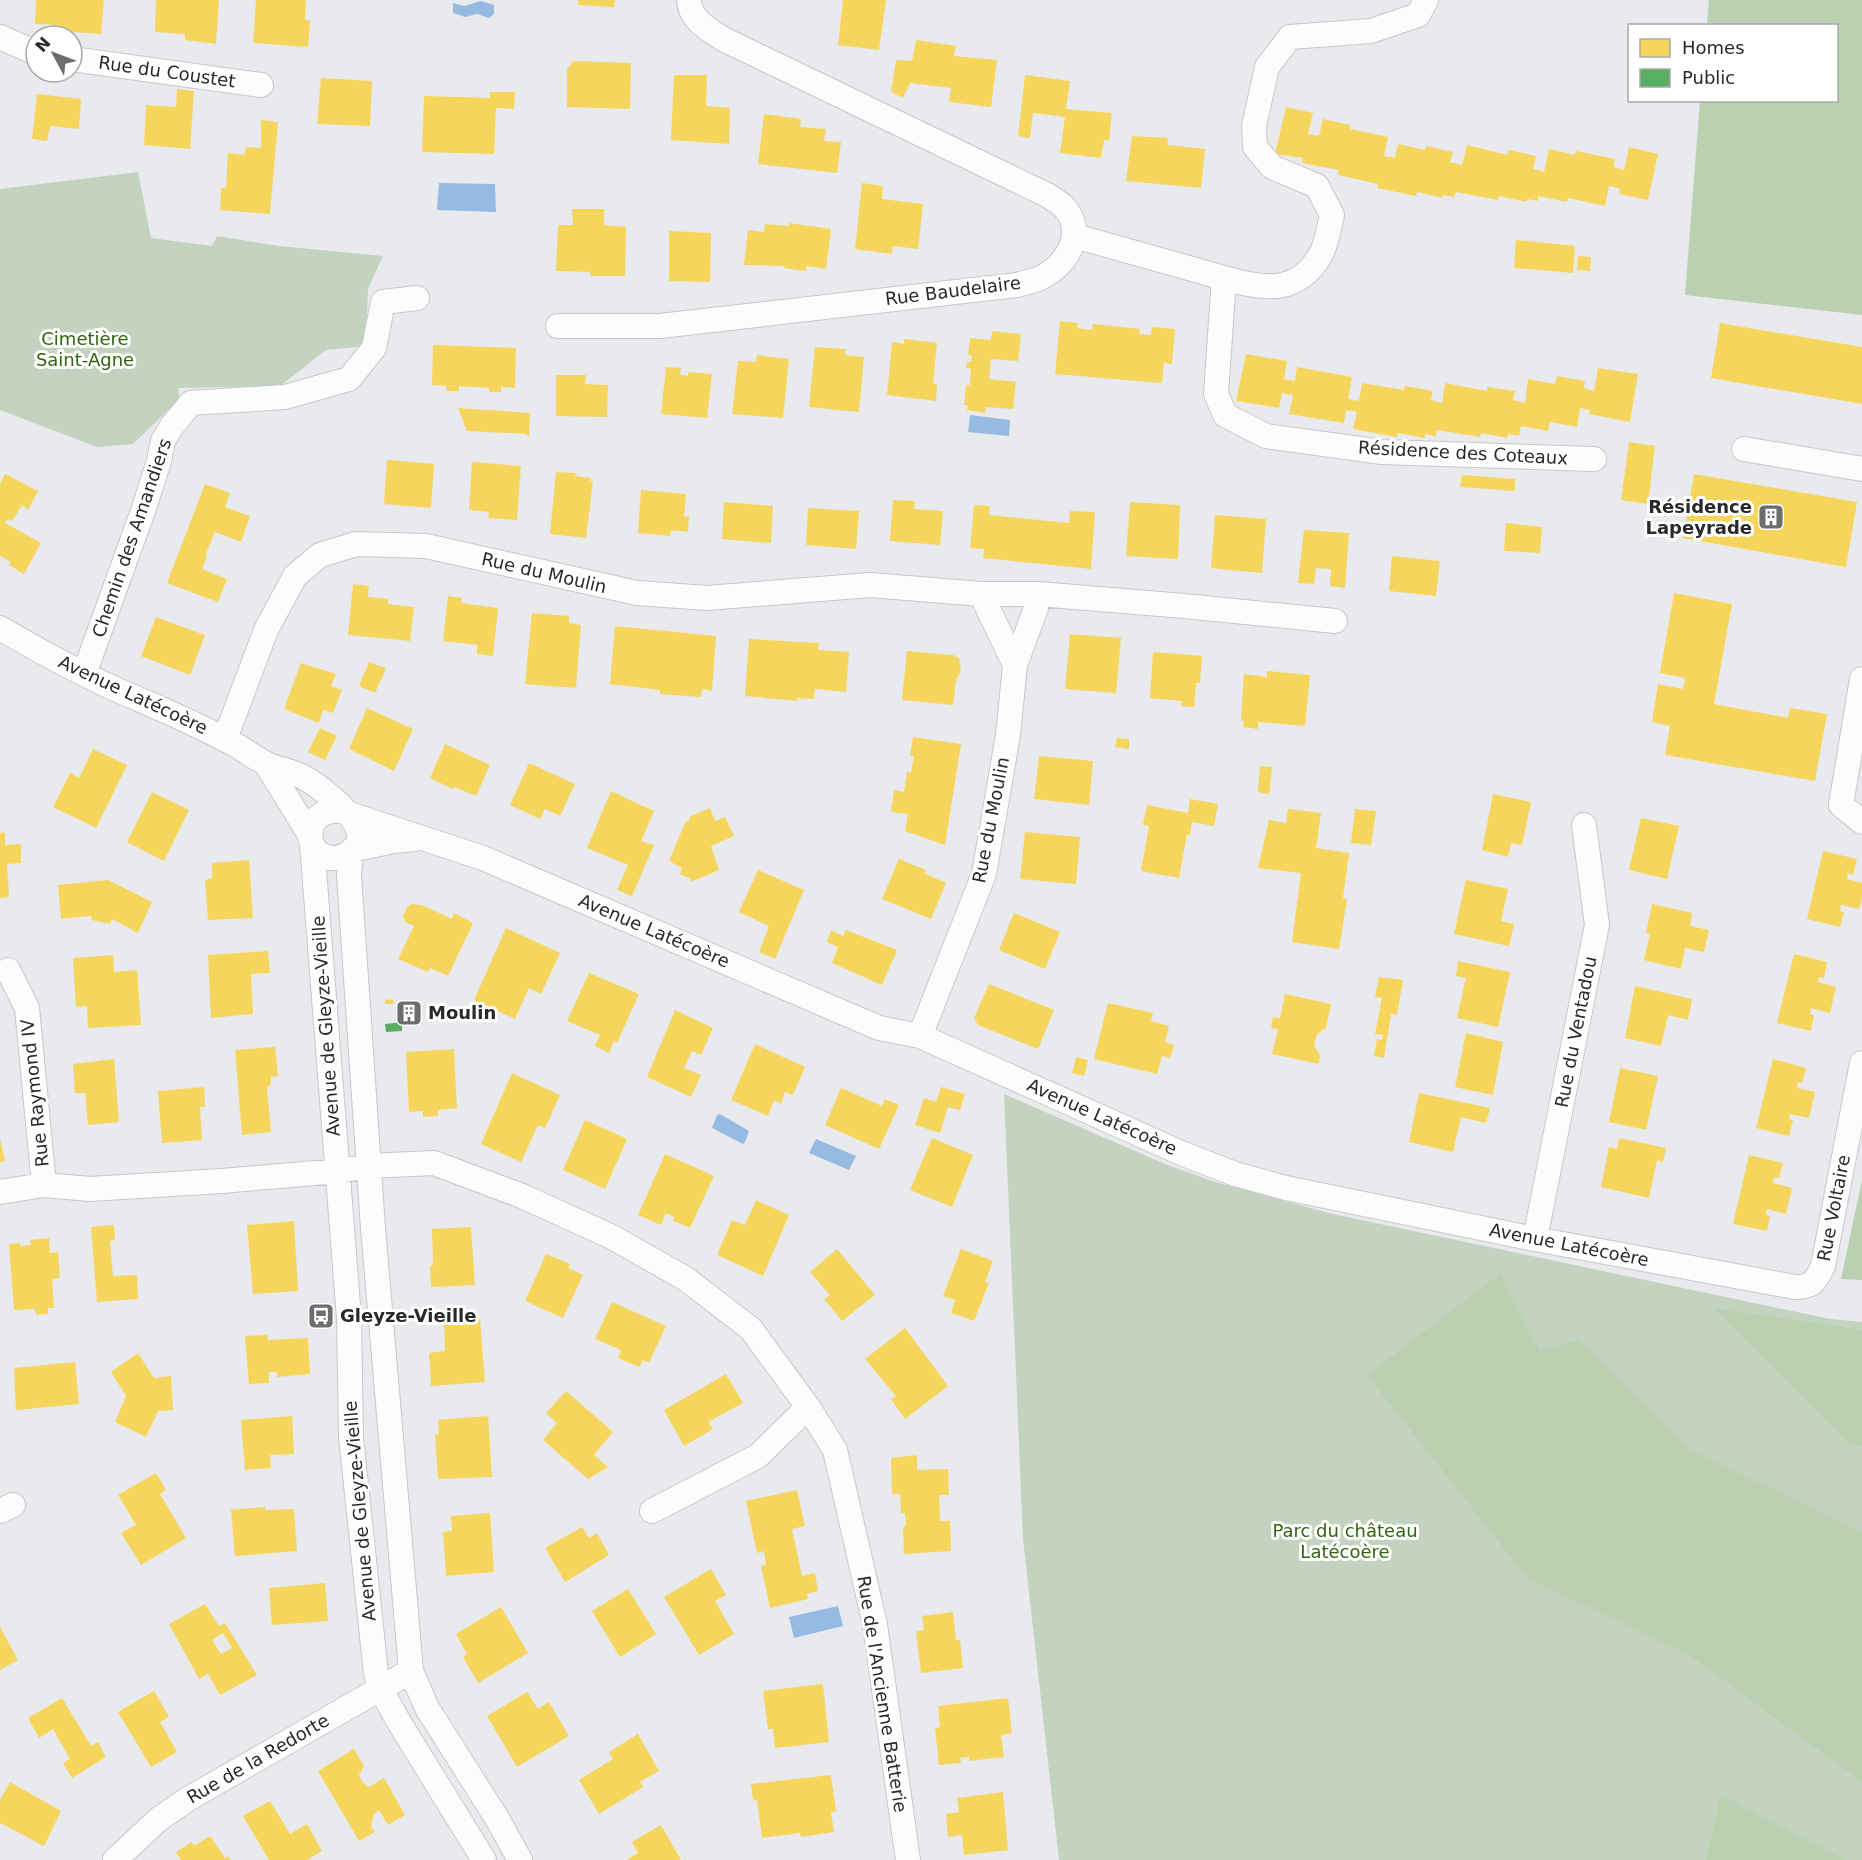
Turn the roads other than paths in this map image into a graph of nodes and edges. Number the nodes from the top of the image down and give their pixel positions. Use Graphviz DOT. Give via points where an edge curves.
graph roads {
  1 [pos="689,0"];
  2 [pos="1426,0"];
  3 [pos="0,37"];
  4 [pos="24,47"];
  5 [pos="84,61"];
  6 [pos="261,85"];
  7 [pos="1075,236"];
  8 [pos="1224,278"];
  9 [pos="417,298"];
  10 [pos="558,326"];
  11 [pos="1744,449"];
  12 [pos="1593,459"];
  13 [pos="1862,468"];
  14 [pos="981,594"];
  15 [pos="1038,594"];
  16 [pos="1335,621"];
  17 [pos="0,628"];
  18 [pos="1015,665"];
  19 [pos="84,674"];
  20 [pos="1862,679"];
  21 [pos="225,739"];
  22 [pos="266,764"];
  23 [pos="347,813"];
  24 [pos="1862,822"];
  25 [pos="1584,825"];
  26 [pos="419,838"];
  27 [pos="311,840"];
  28 [pos="352,851"];
  29 [pos="8,970"];
  30 [pos="920,1036"];
  31 [pos="1862,1063"];
  32 [pos="369,1166"];
  33 [pos="338,1171"];
  34 [pos="44,1185"];
  35 [pos="0,1192"];
  36 [pos="1535,1239"];
  37 [pos="1816,1281"];
  38 [pos="808,1407"];
  39 [pos="652,1511"];
  40 [pos="411,1671"];
  41 [pos="380,1688"];
  42 [pos="115,1860"];
  43 [pos="484,1860"];
  44 [pos="520,1860"];
  45 [pos="908,1860"];
  1 -- 7 [label="street" via="699,23 723,39 1047,195 1068,213"];
  2 -- 8 [label="street" via="1418,15 1371,31 1290,37 1268,67 1254,126 1255,147 1272,167 1317,186 1332,215 1322,251 1308,272 1287,286 1252,286"];
  3 -- 4 [label="street"];
  5 -- 6 [label="street, Rue du Coustet"];
  7 -- 8 [label="street"];
  7 -- 10 [label="street, Rue Baudelaire" via="1070,252 1058,267 1037,280 1017,285 660,326"];
  8 -- 12 [label="street, Résidence des Coteaux" via="1216,394 1225,415 1266,436 1382,452"];
  9 -- 19 [label="street, Chemin des Amandiers" via="383,302 374,348 349,379 285,397 191,403 163,441 143,511"];
  11 -- 13 [label="street"];
  14 -- 15 [label="street, Rue du Moulin"];
  14 -- 18 [label="street"];
  14 -- 21 [label="street, Rue du Moulin" via="870,585 707,598 637,593 426,546 356,544 320,555 295,576 266,630"];
  15 -- 16 [label="street, Rue du Moulin"];
  15 -- 18 [label="street, Rue du Moulin"];
  17 -- 19 [label="street, Avenue Latécoère"];
  18 -- 30 [label="street, Rue du Moulin" via="1008,735 984,874"];
  19 -- 21 [label="street, Avenue Latécoère"];
  20 -- 24 [label="street" via="1841,805"];
  21 -- 22 [label="street, Avenue Latécoère"];
  22 -- 23 [label="street, Avenue Latécoère" via="302,776"];
  22 -- 27 [label="street, Avenue Latécoère"];
  23 -- 26 [label="street, Avenue Latécoère"];
  23 -- 27 [label="street" via="328,810 321,814 311,826"];
  23 -- 28 [label="street, Avenue Latécoère" via="355,820 359,835"];
  25 -- 36 [label="street, Rue du Ventadou" via="1598,925"];
  26 -- 28 [label="street, Avenue Latécoère"];
  26 -- 30 [label="street, Avenue Latécoère" via="483,858 879,1028"];
  27 -- 28 [label="street, Avenue Latécoère" via="322,855 330,858"];
  27 -- 33 [label="street, Avenue de Gleyze-Vieille"];
  28 -- 32 [label="street, Avenue de Gleyze-Vieille" via="349,875"];
  29 -- 34 [label="street, Rue Raymond IV" via="27,1008"];
  30 -- 36 [label="street, Avenue Latécoère" via="1235,1174"];
  31 -- 37 [label="street, Rue Voltaire" via="1823,1266"];
  32 -- 33 [label="street, Rue de l'Ancienne Batterie"];
  32 -- 38 [label="street, Rue de l'Ancienne Batterie" via="434,1163 522,1196 612,1237 686,1279 751,1329"];
  32 -- 40 [label="street, Avenue de Gleyze-Vieille"];
  33 -- 34 [label="street, Rue de l'Ancienne Batterie" via="90,1189"];
  33 -- 41 [label="street, Avenue de Gleyze-Vieille" via="349,1318 351,1437 372,1649"];
  34 -- 35 [label="street, Rue de l'Ancienne Batterie"];
  36 -- 37 [label="street, Avenue Latécoère" via="1795,1287 1806,1287"];
  38 -- 39 [label="street" via="758,1456"];
  38 -- 45 [label="street, Rue de l'Ancienne Batterie" via="835,1450 875,1625"];
  40 -- 41 [label="street, Rue de la Redorte"];
  40 -- 44 [label="street, Avenue de Gleyze-Vieille" via="427,1708"];
  41 -- 42 [label="street, Rue de la Redorte" via="188,1798"];
  41 -- 43 [label="street, Avenue de Gleyze-Vieille"];
}
